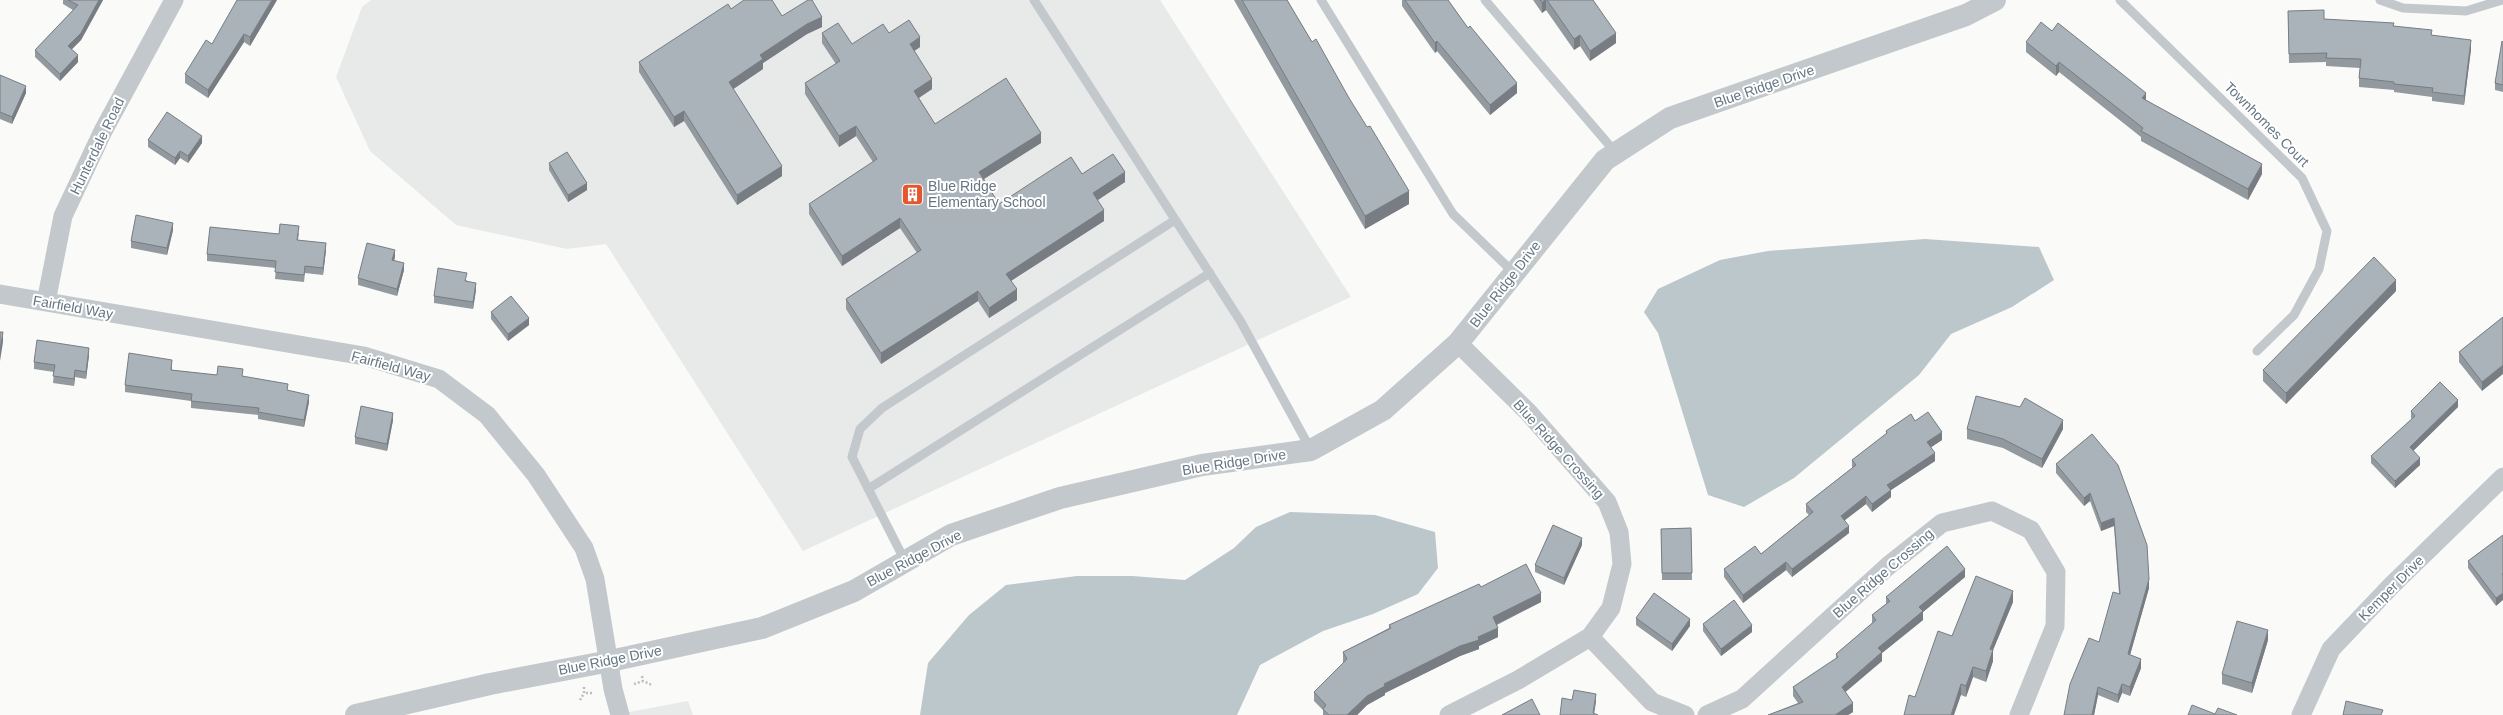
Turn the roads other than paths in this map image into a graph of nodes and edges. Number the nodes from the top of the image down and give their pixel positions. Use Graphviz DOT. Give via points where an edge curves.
graph roads {
  1 [pos="174,0"];
  2 [pos="1034,0"];
  3 [pos="1321,0"];
  4 [pos="1485,0"];
  5 [pos="1996,0"];
  6 [pos="2120,0"];
  7 [pos="2380,0"];
  8 [pos="2502,0"];
  9 [pos="1616,153"];
  10 [pos="1176,220"];
  11 [pos="1210,273"];
  12 [pos="1514,273"];
  13 [pos="0,294"];
  14 [pos="46,302"];
  15 [pos="1458,343"];
  16 [pos="2257,351"];
  17 [pos="1311,450"];
  18 [pos="2503,478"];
  19 [pos="868,489"];
  20 [pos="905,561"];
  21 [pos="1590,637"];
  22 [pos="610,661"];
  23 [pos="356,715"];
  24 [pos="620,715"];
  25 [pos="1449,715"];
  26 [pos="1685,715"];
  27 [pos="1707,715"];
  28 [pos="2019,715"];
  29 [pos="2301,715"];
  1 -- 14 [label="street, Hunterdale Road" via="103,131 63,216"];
  2 -- 10 [label="lane"];
  3 -- 12 [label="lane" via="1452,214"];
  4 -- 9 [label="lane"];
  5 -- 9 [label="street, Blue Ridge Drive" via="1966,15 1670,118"];
  6 -- 16 [label="lane, Townhomes Court" via="2302,178 2327,231 2319,269 2294,315"];
  7 -- 8 [label="lane" via="2403,8 2466,11"];
  9 -- 12 [label="street, Blue Ridge Drive" via="1605,160"];
  10 -- 11 [label="lane"];
  10 -- 19 [label="lane" via="882,408 860,429 852,457"];
  11 -- 17 [label="lane" via="1241,322"];
  11 -- 19 [label="lane"];
  12 -- 15 [label="street, Blue Ridge Drive"];
  13 -- 14 [label="street, Fairfield Way"];
  14 -- 22 [label="street, Fairfield Way" via="364,356 439,379 487,416 536,475 584,548 594,579"];
  15 -- 17 [label="street, Blue Ridge Drive" via="1383,410"];
  15 -- 21 [label="street, Blue Ridge Crossing" via="1529,413 1607,502 1619,532 1622,564 1611,608"];
  17 -- 20 [label="street, Blue Ridge Drive" via="1202,465 1060,498 951,535"];
  18 -- 29 [label="street, Kemper Drive" via="2392,585 2331,649"];
  19 -- 20 [label="lane"];
  20 -- 22 [label="street, Blue Ridge Drive" via="854,591 762,628"];
  21 -- 25 [label="street, Blue Ridge Crossing" via="1518,680"];
  21 -- 26 [label="street" via="1652,702"];
  22 -- 23 [label="street, Blue Ridge Drive" via="490,684"];
  22 -- 24 [label="street, Fairfield Way" via="613,689"];
  27 -- 28 [label="street, Blue Ridge Crossing" via="1742,699 1888,566 1942,523 1992,510 2031,530 2056,572 2055,626"];
}
